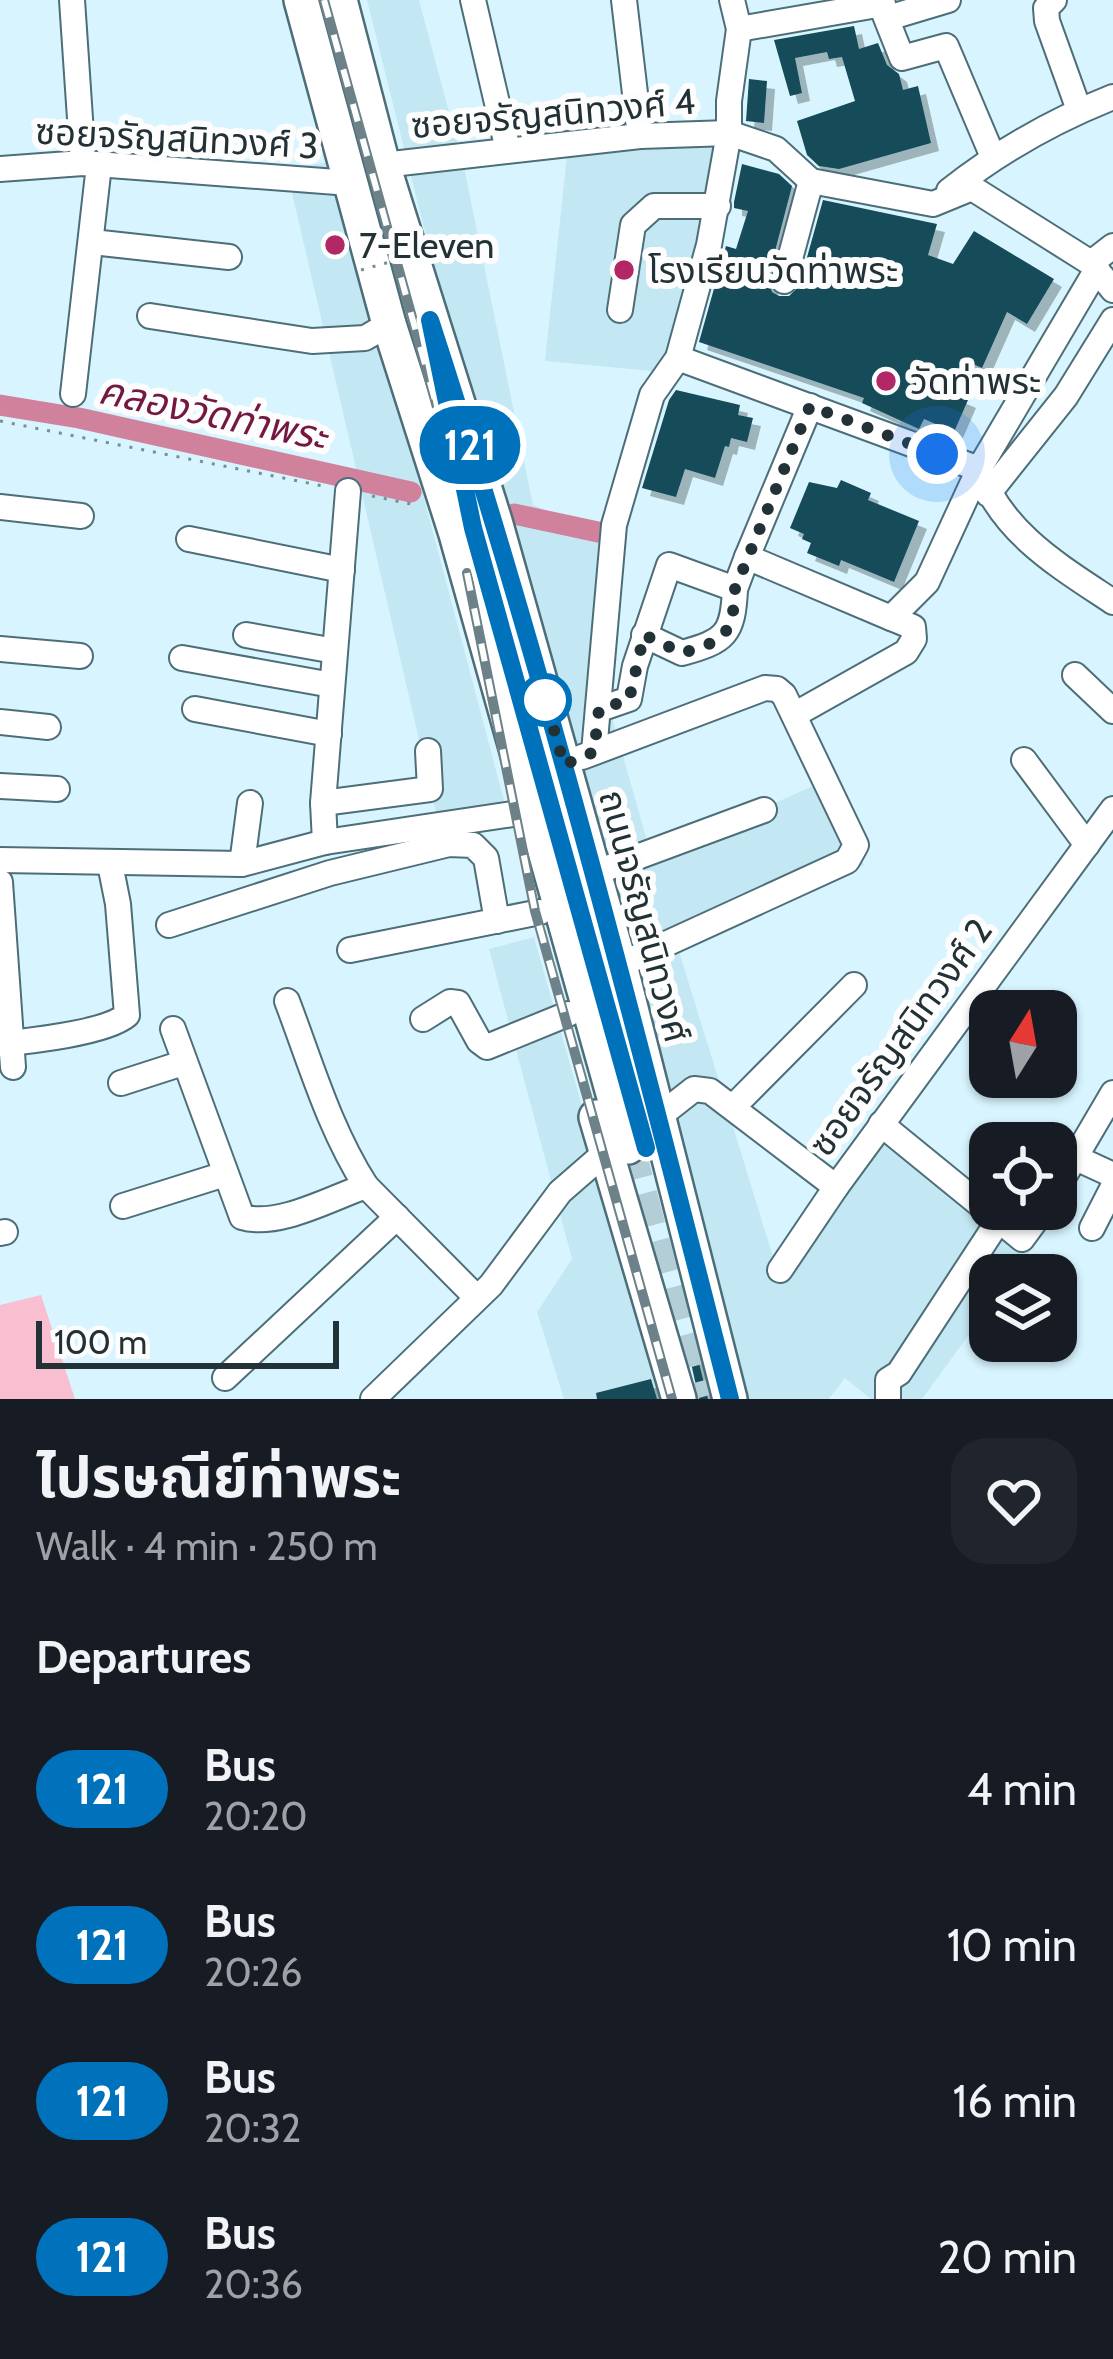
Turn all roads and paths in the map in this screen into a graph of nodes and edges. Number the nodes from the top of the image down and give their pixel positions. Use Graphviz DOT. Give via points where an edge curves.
graph roads {
  1 [pos="72,0"];
  2 [pos="301,0"];
  3 [pos="340,0"];
  4 [pos="472,0"];
  5 [pos="624,0"];
  6 [pos="732,0"];
  7 [pos="948,0"];
  8 [pos="1054,0"];
  9 [pos="883,7"];
  10 [pos="739,29"];
  11 [pos="1113,97"];
  12 [pos="1079,110"];
  13 [pos="730,133"];
  14 [pos="640,136"];
  15 [pos="508,150"];
  16 [pos="994,157"];
  17 [pos="91,164"];
  18 [pos="383,165"];
  19 [pos="0,169"];
  20 [pos="811,181"];
  21 [pos="350,183"];
  22 [pos="933,204"];
  23 [pos="718,206"];
  24 [pos="92,242"];
  25 [pos="1113,246"];
  26 [pos="429,251"];
  27 [pos="229,257"];
  28 [pos="1094,266"];
  29 [pos="361,270"];
  30 [pos="784,281"];
  31 [pos="1113,290"];
  32 [pos="620,310"];
  33 [pos="150,316"];
  34 [pos="430,320"];
  35 [pos="1113,320"];
  36 [pos="391,331"];
  37 [pos="678,358"];
  38 [pos="73,394"];
  39 [pos="810,406"];
  40 [pos="0,421"];
  41 [pos="980,470"];
  42 [pos="348,491"];
  43 [pos="988,494"];
  44 [pos="420,506"];
  45 [pos="0,507"];
  46 [pos="81,515"];
  47 [pos="189,539"];
  48 [pos="747,557"];
  49 [pos="342,570"];
  50 [pos="735,589"];
  51 [pos="1113,602"];
  52 [pos="891,618"];
  53 [pos="246,635"];
  54 [pos="644,635"];
  55 [pos="0,649"];
  56 [pos="335,651"];
  57 [pos="80,656"];
  58 [pos="182,658"];
  59 [pos="1075,675"];
  60 [pos="332,685"];
  61 [pos="195,709"];
  62 [pos="599,709"];
  63 [pos="1113,711"];
  64 [pos="794,716"];
  65 [pos="0,722"];
  66 [pos="48,727"];
  67 [pos="329,734"];
  68 [pos="428,751"];
  69 [pos="579,759"];
  70 [pos="1024,760"];
  71 [pos="0,786"];
  72 [pos="57,789"];
  73 [pos="250,803"];
  74 [pos="323,803"];
  75 [pos="764,810"];
  76 [pos="1113,810"];
  77 [pos="513,814"];
  78 [pos="325,842"];
  79 [pos="1087,844"];
  80 [pos="0,860"];
  81 [pos="110,864"];
  82 [pos="242,864"];
  83 [pos="594,873"];
  84 [pos="0,882"];
  85 [pos="540,913"];
  86 [pos="497,921"];
  87 [pos="169,925"];
  88 [pos="350,950"];
  89 [pos="620,965"];
  90 [pos="854,985"];
  91 [pos="287,1001"];
  92 [pos="568,1014"];
  93 [pos="423,1019"];
  94 [pos="173,1028"];
  95 [pos="8,1051"];
  96 [pos="183,1063"];
  97 [pos="122,1083"];
  98 [pos="1113,1093"];
  99 [pos="734,1106"];
  100 [pos="881,1124"];
  101 [pos="634,1141"];
  102 [pos="1077,1156"];
  103 [pos="1077,1158"];
  104 [pos="225,1174"];
  105 [pos="1113,1175"];
  106 [pos="366,1186"];
  107 [pos="836,1187"];
  108 [pos="1113,1187"];
  109 [pos="969,1196"];
  110 [pos="679,1198"];
  111 [pos="123,1206"];
  112 [pos="625,1214"];
  113 [pos="397,1217"];
  114 [pos="1092,1228"];
  115 [pos="992,1230"];
  116 [pos="780,1270"];
  117 [pos="476,1298"];
  118 [pos="225,1378"];
  119 [pos="373,1399"];
  120 [pos="679,1399"];
  121 [pos="730,1399"];
  122 [pos="888,1399"];
  1 -- 17 [label="street"];
  2 -- 21 [label="main road, ถนนจรัญสนิทวงศ์"];
  3 -- 18 [label="main road, ถนนจรัญสนิทวงศ์"];
  4 -- 15 [label="street"];
  5 -- 14 [label="street"];
  6 -- 10 [label="street"];
  7 -- 9 [label="street"];
  8 -- 12 [label="street" via="1046,21"];
  9 -- 10 [label="street"];
  9 -- 16 [label="street" via="902,58 946,46"];
  10 -- 13 [label="street"];
  11 -- 12 [label="street"];
  12 -- 16 [label="street"];
  13 -- 14 [label="street, ซอยจรัญสนิทวงศ์ 4"];
  13 -- 20 [label="street" via="776,148"];
  13 -- 23 [label="street"];
  14 -- 15 [label="street, ซอยจรัญสนิทวงศ์ 4"];
  15 -- 18 [label="street, ซอยจรัญสนิทวงศ์ 4"];
  16 -- 22 [label="street"];
  17 -- 19 [label="street, ซอยจรัญสนิทวงศ์ 3"];
  17 -- 21 [label="street, ซอยจรัญสนิทวงศ์ 3"];
  17 -- 24 [label="street"];
  18 -- 34 [label="main road, ถนนจรัญสนิทวงศ์"];
  20 -- 22 [label="street"];
  20 -- 30 [label="street"];
  21 -- 36 [label="main road, ถนนจรัญสนิทวงศ์"];
  22 -- 28 [label="street" via="973,188"];
  23 -- 32 [label="street" via="654,206 633,225"];
  23 -- 37 [label="street"];
  24 -- 27 [label="street"];
  24 -- 38 [label="street"];
  25 -- 28 [label="street"];
  26 -- 29 [label="path, bridge"];
  28 -- 31 [label="street"];
  28 -- 41 [label="street"];
  33 -- 36 [label="street" via="312,341"];
  34 -- 69 [label="main road, ถนนจรัญสนิทวงศ์"];
  34 -- 101 [label="main road, ถนนจรัญสนิทวงศ์" via="473,528"];
  35 -- 43 [label="street" via="1066,396"];
  36 -- 77 [label="main road, ถนนจรัญสนิทวงศ์"];
  36 -- 101 [label="main road, ถนนจรัญสนิทวงศ์"];
  37 -- 39 [label="street"];
  37 -- 62 [label="street" via="652,395 614,525"];
  39 -- 41 [label="street"];
  39 -- 48 [label="street"];
  40 -- 42 [label="path"];
  41 -- 43 [label="street"];
  41 -- 52 [label="street" via="927,582"];
  42 -- 44 [label="path"];
  42 -- 49 [label="street"];
  43 -- 51 [label="street" via="1041,554"];
  45 -- 46 [label="street"];
  47 -- 49 [label="street"];
  48 -- 50 [label="street"];
  48 -- 52 [label="street"];
  49 -- 56 [label="street"];
  50 -- 54 [label="street" via="733,620 717,643 682,653"];
  50 -- 54 [label="street" via="669,565"];
  52 -- 64 [label="street" via="913,627 906,652"];
  53 -- 56 [label="street"];
  54 -- 62 [label="street" via="629,700"];
  55 -- 57 [label="street"];
  56 -- 60 [label="street"];
  58 -- 60 [label="street"];
  59 -- 63 [label="street"];
  60 -- 67 [label="street"];
  61 -- 67 [label="street"];
  62 -- 69 [label="street"];
  64 -- 69 [label="street" via="777,688 765,688"];
  64 -- 89 [label="street" via="851,830 854,853"];
  65 -- 66 [label="street"];
  67 -- 74 [label="street"];
  68 -- 74 [label="street" via="430,789"];
  69 -- 83 [label="main road, ถนนจรัญสนิทวงศ์"];
  70 -- 79 [label="street"];
  71 -- 72 [label="street"];
  73 -- 82 [label="street"];
  74 -- 78 [label="street"];
  75 -- 83 [label="street"];
  76 -- 79 [label="street, ซอยจรัญสนิทวงศ์ 2"];
  77 -- 78 [label="street"];
  77 -- 85 [label="main road, ถนนจรัญสนิทวงศ์"];
  78 -- 82 [label="street"];
  79 -- 100 [label="street, ซอยจรัญสนิทวงศ์ 2"];
  80 -- 81 [label="street"];
  81 -- 82 [label="street"];
  81 -- 95 [label="street" via="127,1016"];
  83 -- 89 [label="main road, ถนนจรัญสนิทวงศ์"];
  84 -- 95 [label="street"];
  85 -- 86 [label="street"];
  85 -- 92 [label="main road, ถนนจรัญสนิทวงศ์"];
  86 -- 87 [label="street" via="486,858 473,845 449,844"];
  86 -- 88 [label="street"];
  89 -- 101 [label="main road, ถนนจรัญสนิทวงศ์"];
  90 -- 99 [label="street"];
  91 -- 106 [label="street" via="336,1137"];
  92 -- 93 [label="street" via="487,1047 458,1003"];
  92 -- 101 [label="main road, ถนนจรัญสนิทวงศ์"];
  94 -- 96 [label="street"];
  96 -- 97 [label="street"];
  96 -- 104 [label="street"];
  98 -- 102 [label="street"];
  99 -- 101 [label="street" via="700,1088"];
  99 -- 107 [label="street, ซอยจรัญสนิทวงศ์ 2"];
  100 -- 107 [label="street, ซอยจรัญสนิทวงศ์ 2"];
  100 -- 109 [label="street"];
  101 -- 110 [label="main road, ถนนจรัญสนิทวงศ์"];
  101 -- 112 [label="main road, ถนนจรัญสนิทวงศ์"];
  101 -- 117 [label="street" via="560,1192"];
  103 -- 105 [label="street"];
  104 -- 106 [label="street" via="242,1216 256,1220"];
  104 -- 111 [label="street"];
  106 -- 113 [label="street"];
  107 -- 116 [label="street"];
  108 -- 114 [label="street"];
  110 -- 112 [label="main road" via="661,1219"];
  110 -- 121 [label="main road, ถนนจรัญสนิทวงศ์"];
  112 -- 120 [label="main road, ถนนจรัญสนิทวงศ์"];
  113 -- 117 [label="street"];
  113 -- 118 [label="street"];
  115 -- 122 [label="street" via="888,1380"];
  117 -- 119 [label="street"];
}
